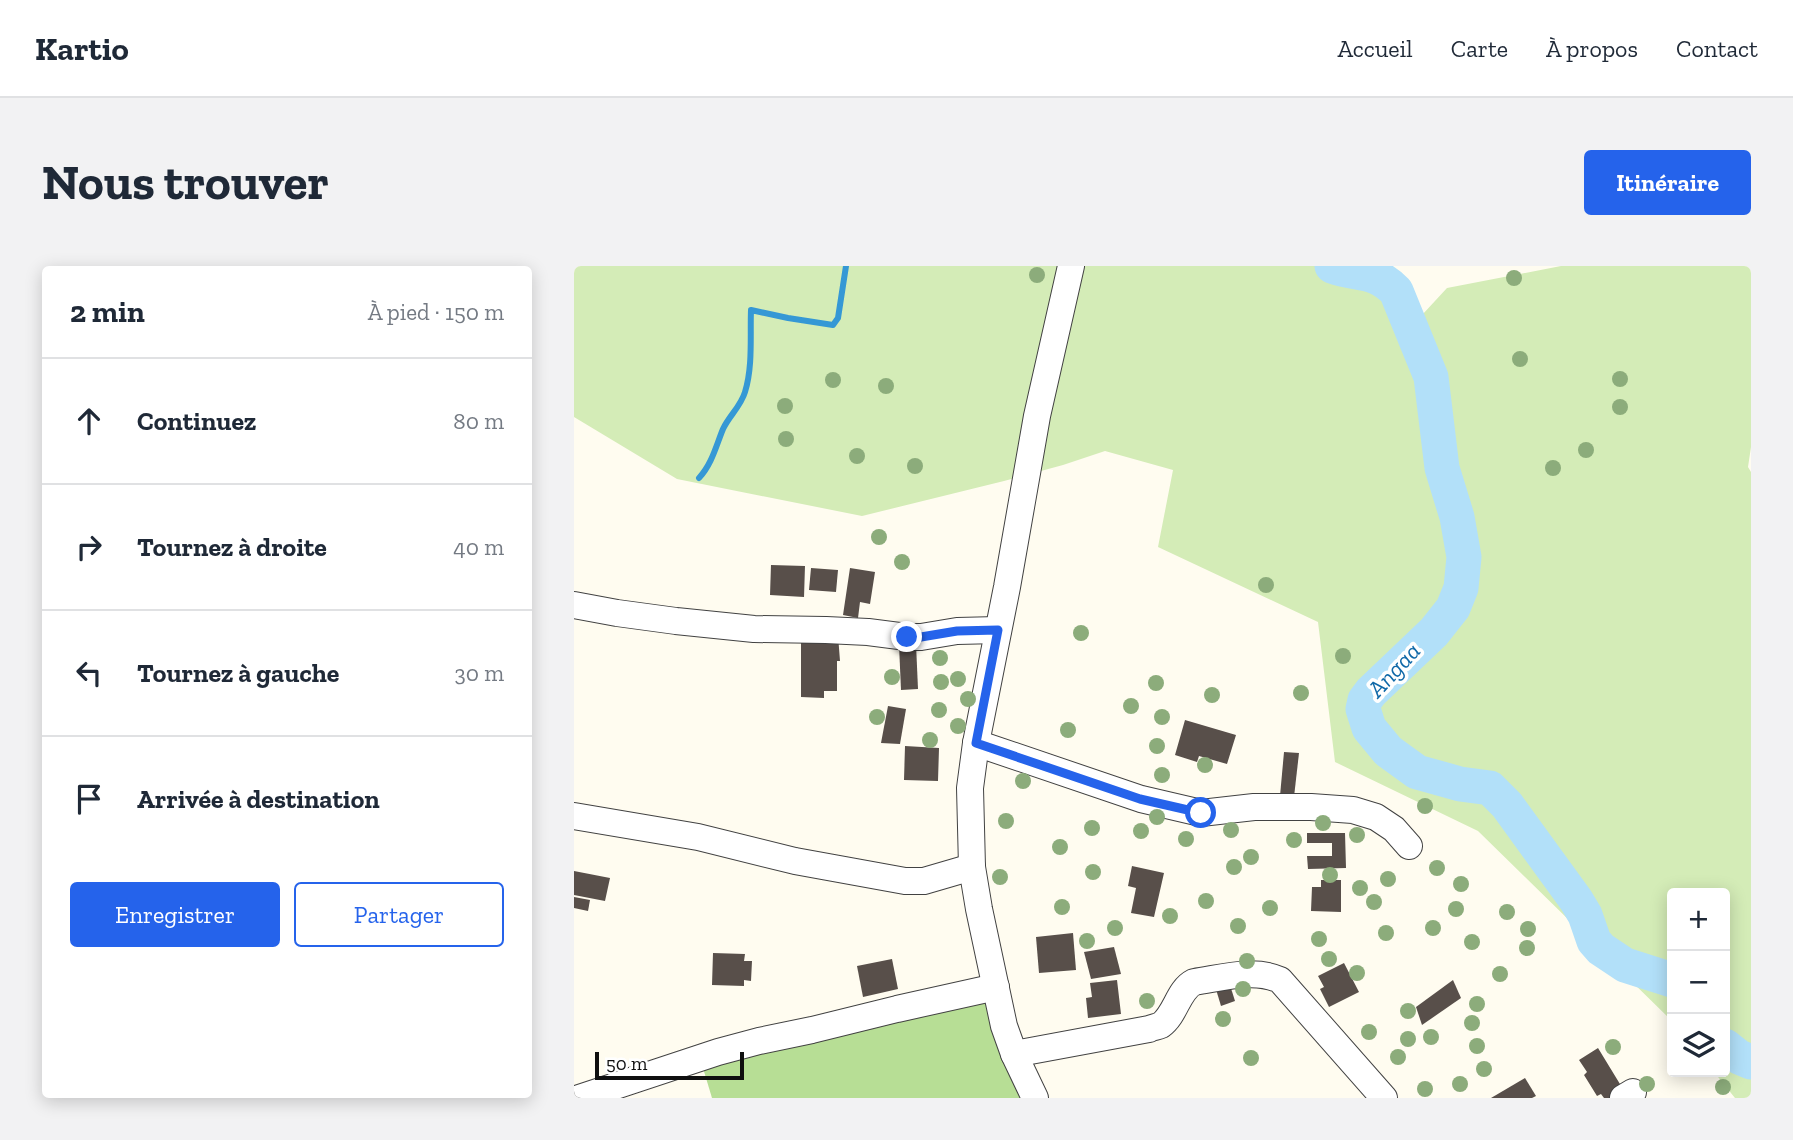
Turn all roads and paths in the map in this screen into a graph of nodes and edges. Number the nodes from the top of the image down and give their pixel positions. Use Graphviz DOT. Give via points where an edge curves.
graph roads {
  1 [pos="1071,266"];
  2 [pos="574,605"];
  3 [pos="998,630"];
  4 [pos="976,743"];
  5 [pos="574,816"];
  6 [pos="1409,845"];
  7 [pos="972,867"];
  8 [pos="996,987"];
  9 [pos="1014,1054"];
  10 [pos="579,1098"];
  11 [pos="1035,1098"];
  12 [pos="1384,1098"];
  1 -- 3 [label="street" via="1037,416"];
  2 -- 3 [label="street" via="754,629 907,637"];
  3 -- 4 [label="street"];
  4 -- 6 [label="street" via="1140,799 1201,813 1254,807 1353,810 1376,817"];
  4 -- 7 [label="street" via="970,788"];
  5 -- 7 [label="street" via="905,881 923,881"];
  7 -- 8 [label="street"];
  8 -- 9 [label="street"];
  8 -- 10 [label="street" via="759,1041"];
  9 -- 11 [label="street"];
  9 -- 12 [label="street" via="1149,1029 1160,1025 1194,982 1269,975 1280,981"];
}
